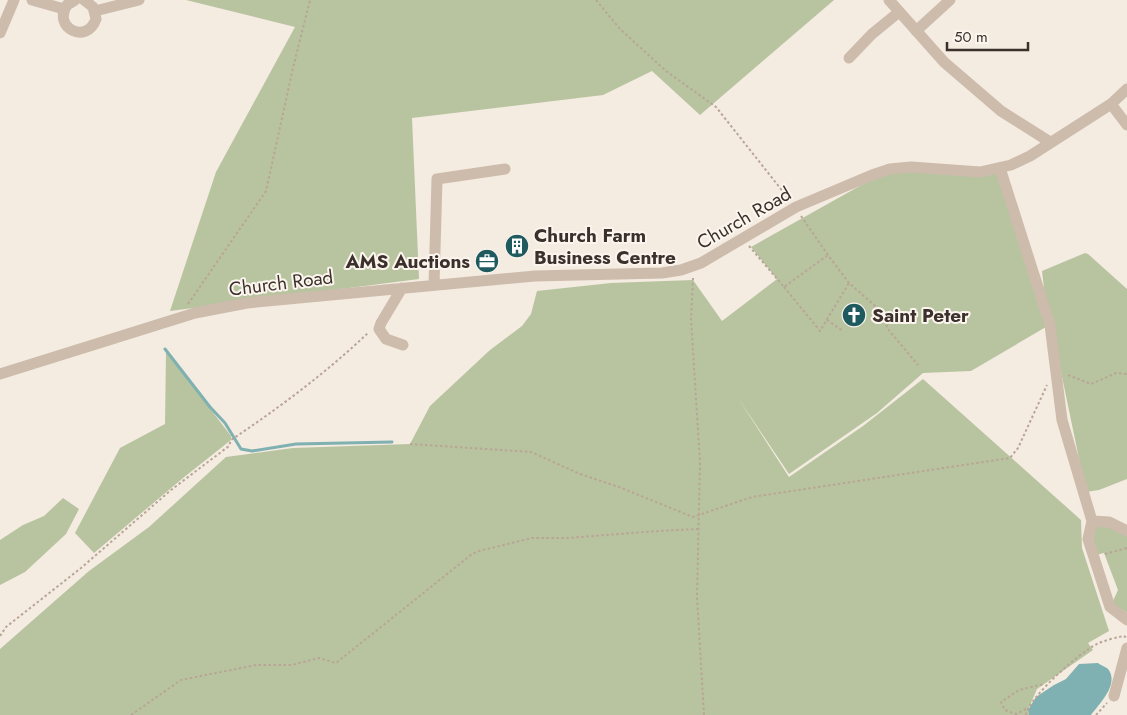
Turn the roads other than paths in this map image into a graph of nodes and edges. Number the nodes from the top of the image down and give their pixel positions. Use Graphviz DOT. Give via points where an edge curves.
graph roads {
  1 [pos="14,0"];
  2 [pos="32,0"];
  3 [pos="75,0"];
  4 [pos="84,0"];
  5 [pos="140,0"];
  6 [pos="889,0"];
  7 [pos="950,0"];
  8 [pos="64,9"];
  9 [pos="96,11"];
  10 [pos="899,12"];
  11 [pos="916,31"];
  12 [pos="0,33"];
  13 [pos="849,58"];
  14 [pos="1127,89"];
  15 [pos="1111,104"];
  16 [pos="1127,125"];
  17 [pos="1050,142"];
  18 [pos="505,168"];
  19 [pos="1000,168"];
  20 [pos="434,285"];
  21 [pos="402,288"];
  22 [pos="403,345"];
  23 [pos="0,374"];
  24 [pos="1092,521"];
  25 [pos="1126,529"];
  26 [pos="1127,620"];
  27 [pos="1127,648"];
  28 [pos="1114,696"];
  1 -- 12 [label="street"];
  2 -- 8 [label="street"];
  3 -- 8 [label="street"];
  4 -- 9 [label="street"];
  5 -- 9 [label="street"];
  6 -- 10 [label="street"];
  7 -- 11 [label="street"];
  8 -- 9 [label="street" via="63,18 75,32 92,27"];
  10 -- 11 [label="street"];
  10 -- 13 [label="street"];
  11 -- 17 [label="street" via="944,62 1001,111"];
  14 -- 15 [label="street, Church Road"];
  15 -- 16 [label="street"];
  15 -- 17 [label="street, Church Road"];
  17 -- 19 [label="street, Church Road" via="1020,161"];
  18 -- 20 [label="street" via="436,179"];
  19 -- 20 [label="street, Church Road" via="970,172 910,167 860,178 796,207 701,263 662,273 534,276"];
  19 -- 24 [label="street" via="1050,325 1062,420"];
  20 -- 21 [label="street, Church Road"];
  21 -- 22 [label="street" via="379,329 383,337"];
  21 -- 23 [label="street, Church Road" via="247,303 195,313"];
  24 -- 25 [label="street" via="1109,522"];
  24 -- 26 [label="street" via="1088,539 1110,607"];
  27 -- 28 [label="street"];
}
